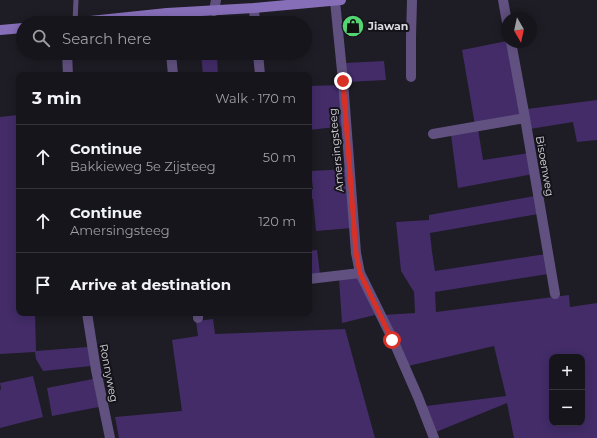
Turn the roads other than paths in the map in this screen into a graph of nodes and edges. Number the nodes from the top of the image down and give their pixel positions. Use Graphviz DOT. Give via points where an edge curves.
graph roads {
  1 [pos="76,0"];
  2 [pos="216,0"];
  3 [pos="338,0"];
  4 [pos="412,0"];
  5 [pos="503,0"];
  6 [pos="254,8"];
  7 [pos="214,11"];
  8 [pos="505,12"];
  9 [pos="75,16"];
  10 [pos="180,16"];
  11 [pos="255,16"];
  12 [pos="16,29"];
  13 [pos="0,30"];
  14 [pos="512,48"];
  15 [pos="67,60"];
  16 [pos="172,60"];
  17 [pos="259,60"];
  18 [pos="68,72"];
  19 [pos="173,72"];
  20 [pos="260,72"];
  21 [pos="411,78"];
  22 [pos="525,118"];
  23 [pos="434,134"];
  24 [pos="360,273"];
  25 [pos="312,279"];
  26 [pos="555,294"];
  27 [pos="87,316"];
  28 [pos="110,438"];
  29 [pos="434,438"];
  1 -- 9 [label="lane"];
  2 -- 7 [label="street"];
  3 -- 6 [label="street"];
  3 -- 24 [label="street, Amersingsteeg" via="356,253"];
  4 -- 21 [label="street"];
  5 -- 8 [label="street"];
  6 -- 7 [label="street"];
  6 -- 11 [label="street"];
  7 -- 10 [label="street"];
  12 -- 13 [label="street"];
  14 -- 22 [label="street, Bisoenweg"];
  15 -- 18 [label="street"];
  16 -- 19 [label="street"];
  17 -- 20 [label="street"];
  22 -- 23 [label="street"];
  22 -- 26 [label="street, Bisoenweg"];
  24 -- 25 [label="street"];
  24 -- 29 [label="street, Amersingsteeg" via="418,397"];
  27 -- 28 [label="street, Ronnyweg"];
}
